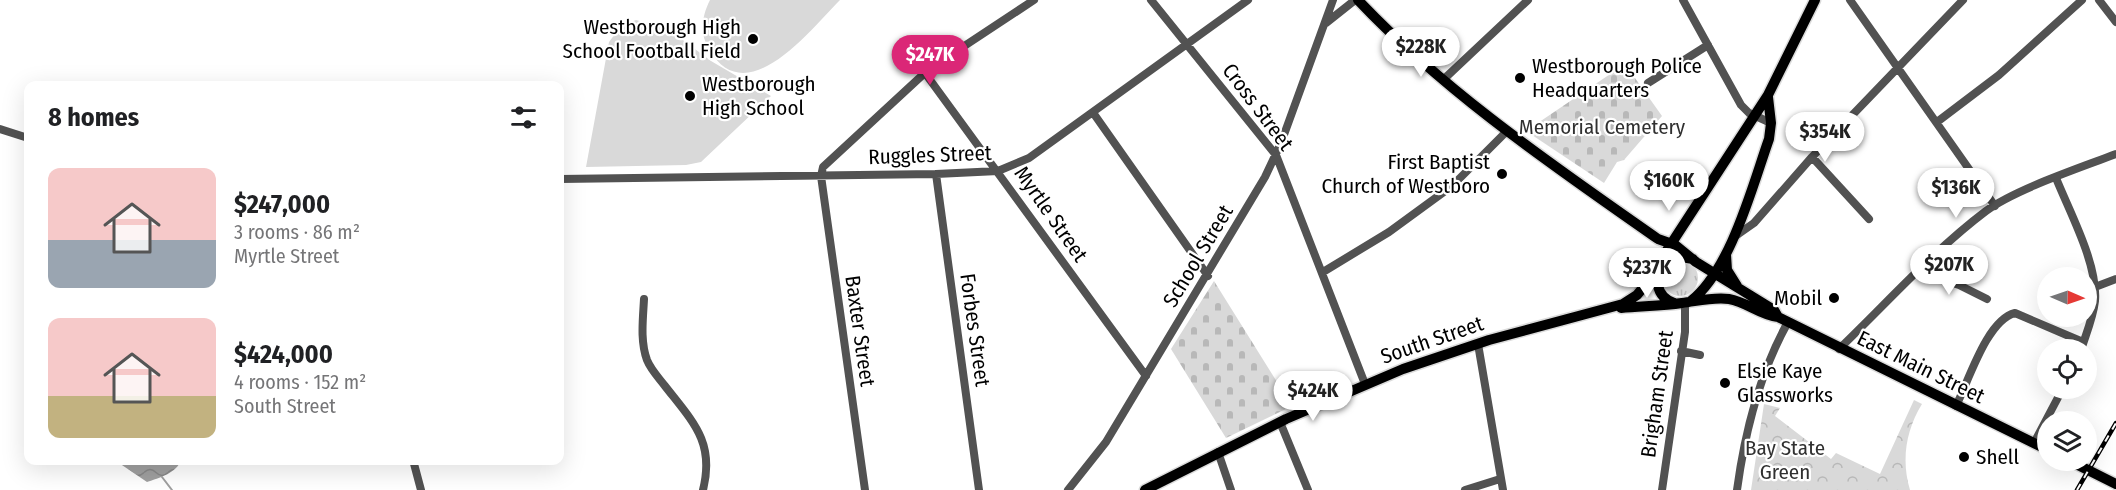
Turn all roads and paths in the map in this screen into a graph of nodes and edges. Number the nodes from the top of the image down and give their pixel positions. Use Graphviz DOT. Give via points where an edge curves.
graph roads {
  1 [pos="1034,0"];
  2 [pos="1150,0"];
  3 [pos="1248,0"];
  4 [pos="1334,0"];
  5 [pos="1356,0"];
  6 [pos="1528,0"];
  7 [pos="1683,0"];
  8 [pos="1815,0"];
  9 [pos="1850,0"];
  10 [pos="1963,0"];
  11 [pos="2082,0"];
  12 [pos="2099,0"];
  13 [pos="2116,22"];
  14 [pos="1326,23"];
  15 [pos="1187,44"];
  16 [pos="1708,45"];
  17 [pos="1898,67"];
  18 [pos="925,73"];
  19 [pos="1444,79"];
  20 [pos="1648,83"];
  21 [pos="1768,95"];
  22 [pos="1094,114"];
  23 [pos="1755,116"];
  24 [pos="1937,122"];
  25 [pos="1771,123"];
  26 [pos="0,129"];
  27 [pos="1507,131"];
  28 [pos="24,137"];
  29 [pos="1276,154"];
  30 [pos="2116,154"];
  31 [pos="1812,157"];
  32 [pos="998,171"];
  33 [pos="936,174"];
  34 [pos="821,176"];
  35 [pos="2056,178"];
  36 [pos="564,179"];
  37 [pos="1995,206"];
  38 [pos="1869,219"];
  39 [pos="1734,237"];
  40 [pos="1666,243"];
  41 [pos="1726,252"];
  42 [pos="1694,261"];
  43 [pos="2091,267"];
  44 [pos="1658,268"];
  45 [pos="1323,272"];
  46 [pos="1918,272"];
  47 [pos="1713,273"];
  48 [pos="1208,276"];
  49 [pos="2116,279"];
  50 [pos="1737,286"];
  51 [pos="1702,287"];
  52 [pos="2097,287"];
  53 [pos="1722,298"];
  54 [pos="644,299"];
  55 [pos="1988,299"];
  56 [pos="1683,302"];
  57 [pos="1609,310"];
  58 [pos="1778,316"];
  59 [pos="1788,322"];
  60 [pos="2068,339"];
  61 [pos="1478,344"];
  62 [pos="1839,349"];
  63 [pos="1681,351"];
  64 [pos="1700,355"];
  65 [pos="1146,376"];
  66 [pos="1365,384"];
  67 [pos="2057,399"];
  68 [pos="1956,406"];
  69 [pos="1280,422"];
  70 [pos="2034,443"];
  71 [pos="2037,444"];
  72 [pos="1218,452"];
  73 [pos="414,465"];
  74 [pos="2090,471"];
  75 [pos="1500,479"];
  76 [pos="2116,484"];
  77 [pos="421,490"];
  78 [pos="703,490"];
  79 [pos="865,490"];
  80 [pos="979,490"];
  81 [pos="1068,490"];
  82 [pos="1145,490"];
  83 [pos="1231,490"];
  84 [pos="1308,490"];
  85 [pos="1465,490"];
  86 [pos="1503,490"];
  87 [pos="1662,490"];
  88 [pos="1737,490"];
  1 -- 18 [label="street"];
  2 -- 15 [label="street, Cross Street"];
  3 -- 15 [label="street, Ruggles Street"];
  4 -- 14 [label="street, School Street"];
  5 -- 14 [label="street"];
  5 -- 19 [label="main road, East Main Street"];
  6 -- 19 [label="street"];
  7 -- 16 [label="street"];
  8 -- 21 [label="main road, South Street"];
  9 -- 17 [label="street"];
  10 -- 17 [label="street"];
  11 -- 24 [label="street" via="1998,75"];
  12 -- 13 [label="street"];
  14 -- 29 [label="street, School Street"];
  15 -- 22 [label="street, Ruggles Street"];
  15 -- 29 [label="street, Cross Street"];
  16 -- 20 [label="street"];
  16 -- 23 [label="street" via="1741,105"];
  17 -- 24 [label="street"];
  17 -- 31 [label="street"];
  18 -- 32 [label="street, Myrtle Street"];
  18 -- 34 [label="street" via="823,167"];
  19 -- 27 [label="main road, East Main Street"];
  21 -- 23 [label="main road, South Street"];
  21 -- 25 [label="main road"];
  22 -- 32 [label="street, Ruggles Street" via="1029,158"];
  22 -- 48 [label="street"];
  23 -- 25 [label="street"];
  23 -- 40 [label="main road, South Street"];
  24 -- 37 [label="street"];
  25 -- 39 [label="main road" via="1769,139"];
  26 -- 28 [label="street"];
  27 -- 40 [label="main road, East Main Street"];
  27 -- 45 [label="street" via="1452,186 1389,232"];
  29 -- 45 [label="street, Cross Street"];
  29 -- 48 [label="street, School Street"];
  30 -- 35 [label="street"];
  31 -- 38 [label="street"];
  31 -- 39 [label="street" via="1754,224"];
  32 -- 33 [label="street, Ruggles Street"];
  32 -- 65 [label="street, Myrtle Street"];
  33 -- 34 [label="street, Ruggles Street"];
  33 -- 80 [label="street, Forbes Street"];
  34 -- 36 [label="street, Ruggles Street"];
  34 -- 79 [label="street, Baxter Street"];
  35 -- 37 [label="street"];
  35 -- 43 [label="street"];
  37 -- 46 [label="street"];
  39 -- 41 [label="main road"];
  40 -- 42 [label="main road, East Main Street" via="1675,244"];
  40 -- 44 [label="main road, South Street"];
  41 -- 47 [label="main road"];
  41 -- 50 [label="main road" via="1727,270"];
  42 -- 44 [label="main road" via="1676,256"];
  42 -- 47 [label="main road, East Main Street"];
  42 -- 51 [label="main road" via="1704,274"];
  44 -- 56 [label="main road" via="1661,294"];
  44 -- 57 [label="main road, South Street" via="1637,295"];
  45 -- 66 [label="street, Cross Street"];
  46 -- 55 [label="street"];
  46 -- 62 [label="street"];
  47 -- 50 [label="main road, East Main Street"];
  47 -- 51 [label="main road"];
  48 -- 65 [label="street, School Street"];
  49 -- 52 [label="street"];
  50 -- 58 [label="main road, East Main Street"];
  51 -- 56 [label="main road"];
  53 -- 56 [label="main road, South Street"];
  53 -- 58 [label="main road, East Main Street"];
  54 -- 78 [label="street" via="647,359 702,437 707,465"];
  56 -- 57 [label="main road, South Street"];
  56 -- 63 [label="street, Brigham Street" via="1686,314"];
  57 -- 61 [label="main road, South Street"];
  58 -- 59 [label="main road, East Main Street"];
  59 -- 62 [label="main road, East Main Street"];
  59 -- 88 [label="street" via="1757,396"];
  60 -- 68 [label="street" via="2015,313 2005,315 1992,332"];
  61 -- 66 [label="main road, South Street"];
  61 -- 75 [label="street"];
  62 -- 68 [label="main road, East Main Street"];
  63 -- 64 [label="street"];
  63 -- 87 [label="street, Brigham Street"];
  65 -- 81 [label="street, School Street" via="1106,442"];
  66 -- 69 [label="main road, South Street"];
  67 -- 70 [label="street"];
  68 -- 70 [label="main road, East Main Street"];
  69 -- 72 [label="main road, South Street"];
  69 -- 84 [label="street"];
  70 -- 71 [label="main road, East Main Street"];
  72 -- 82 [label="main road, South Street"];
  72 -- 83 [label="street"];
  73 -- 77 [label="street"];
  74 -- 76 [label="main road"];
  75 -- 85 [label="street"];
  75 -- 86 [label="street"];
}
